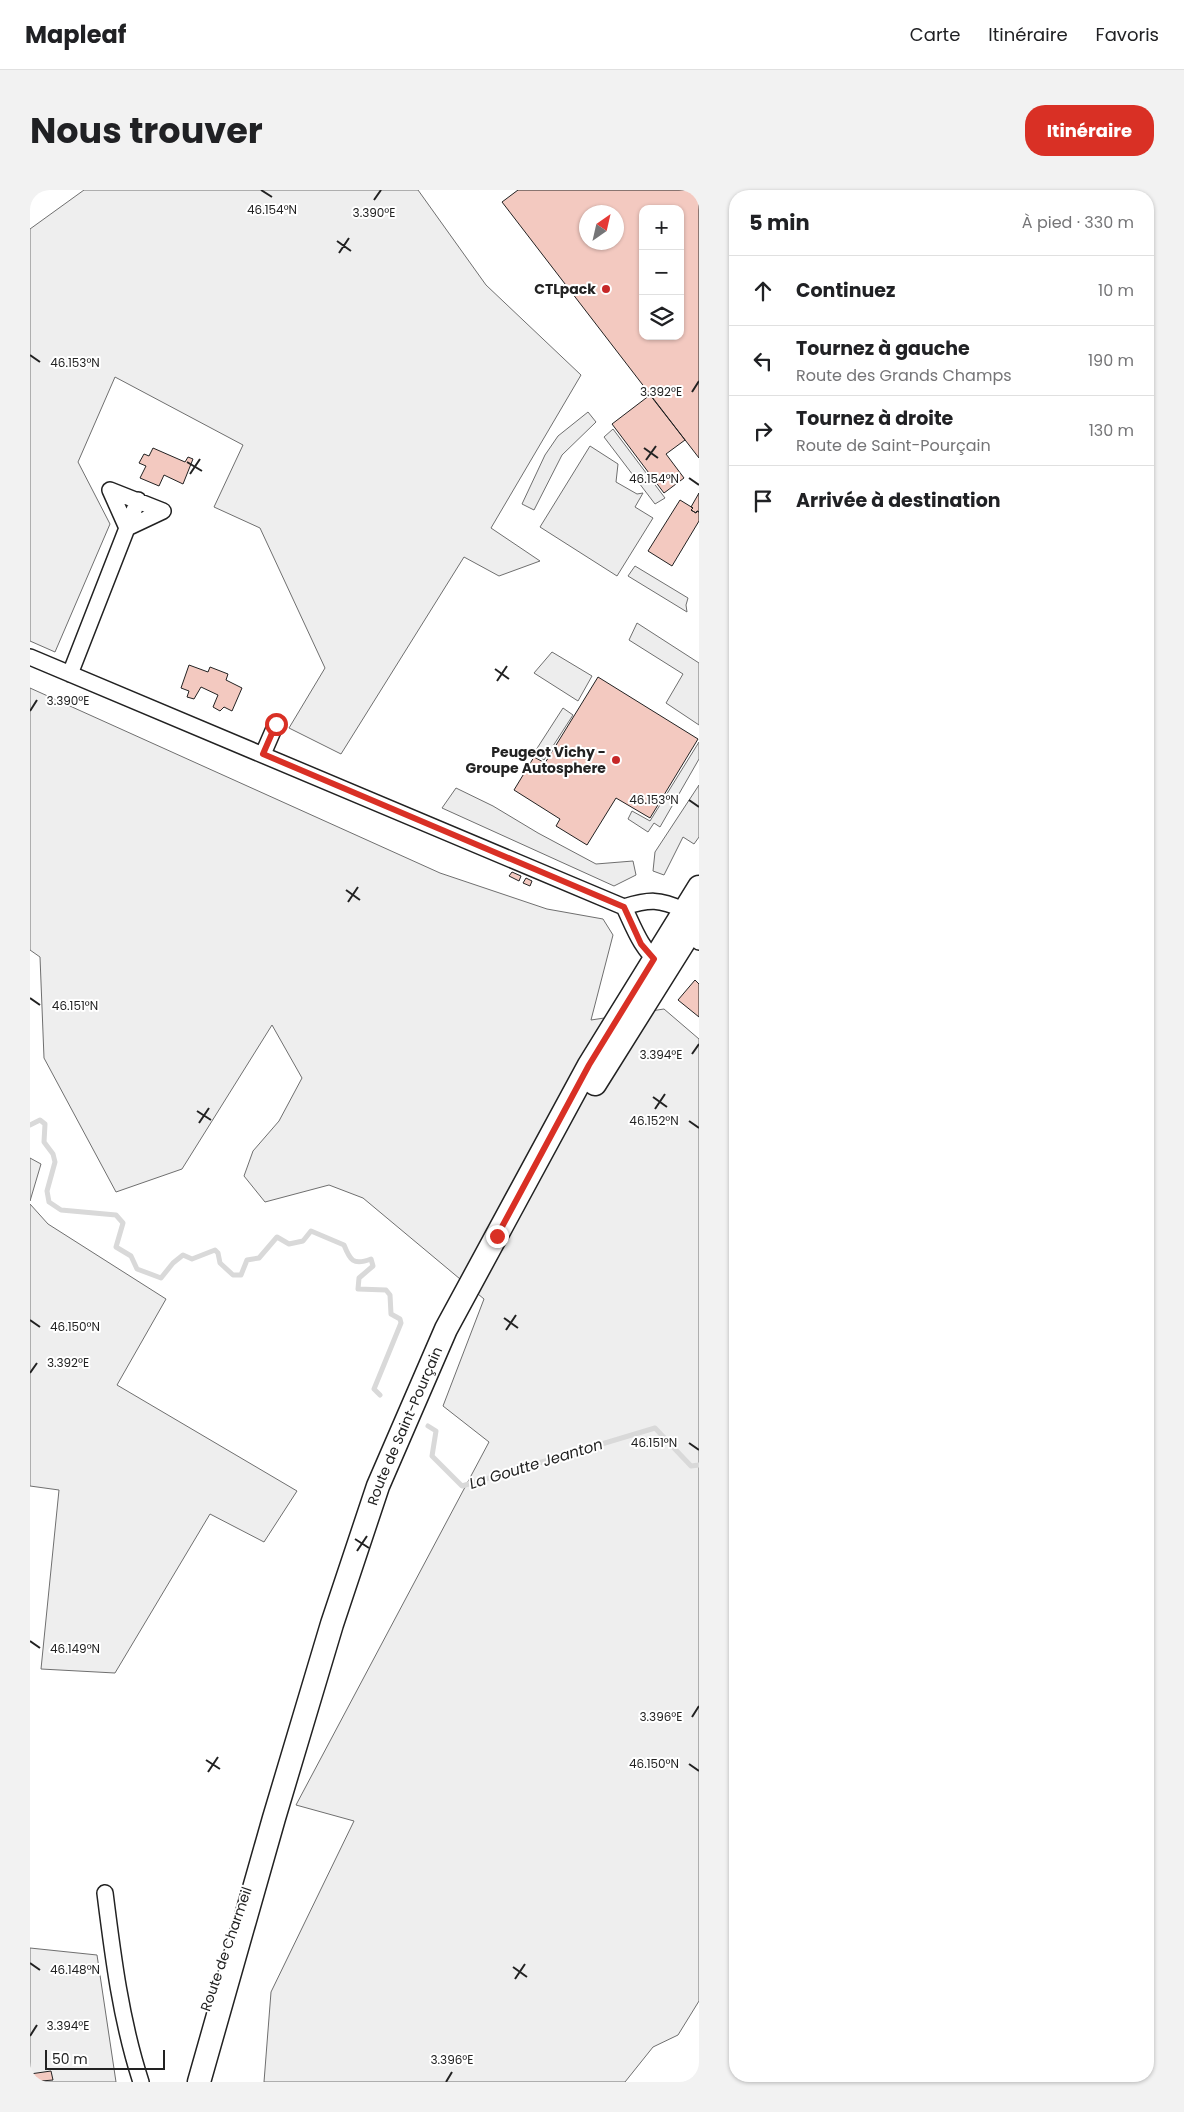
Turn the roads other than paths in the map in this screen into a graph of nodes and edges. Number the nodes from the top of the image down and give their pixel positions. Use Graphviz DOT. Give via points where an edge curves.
graph roads {
  1 [pos="138,500"];
  2 [pos="127,528"];
  3 [pos="30,657"];
  4 [pos="70,674"];
  5 [pos="276,724"];
  6 [pos="263,754"];
  7 [pos="699,887"];
  8 [pos="624,907"];
  9 [pos="693,926"];
  10 [pos="661,964"];
  11 [pos="332,1624"];
  12 [pos="274,1818"];
  13 [pos="105,1893"];
  14 [pos="141,2082"];
  15 [pos="183,2082"];
  16 [pos="199,2082"];
  1 -- 2 [label="street"];
  1 -- 2 [label="street" via="162,511"];
  1 -- 2 [label="street" via="110,490"];
  2 -- 4 [label="street"];
  3 -- 4 [label="street"];
  4 -- 6 [label="street"];
  5 -- 6 [label="street"];
  6 -- 8 [label="street"];
  7 -- 9 [label="main road, Route de Saint-Pourçain"];
  8 -- 9 [label="street" via="647,900 669,904"];
  8 -- 10 [label="street" via="641,944"];
  9 -- 10 [label="main road, Route de Saint-Pourçain"];
  10 -- 11 [label="main road, Route de Saint-Pourçain" via="589,1065 446,1329 378,1486"];
  11 -- 12 [label="main road, Route de Charmeil"];
  12 -- 15 [label="main road, Route de Charmeil" via="231,1930"];
  12 -- 16 [label="main road, Route de Charmeil"];
  13 -- 14 [label="street" via="129,2046"];
}
